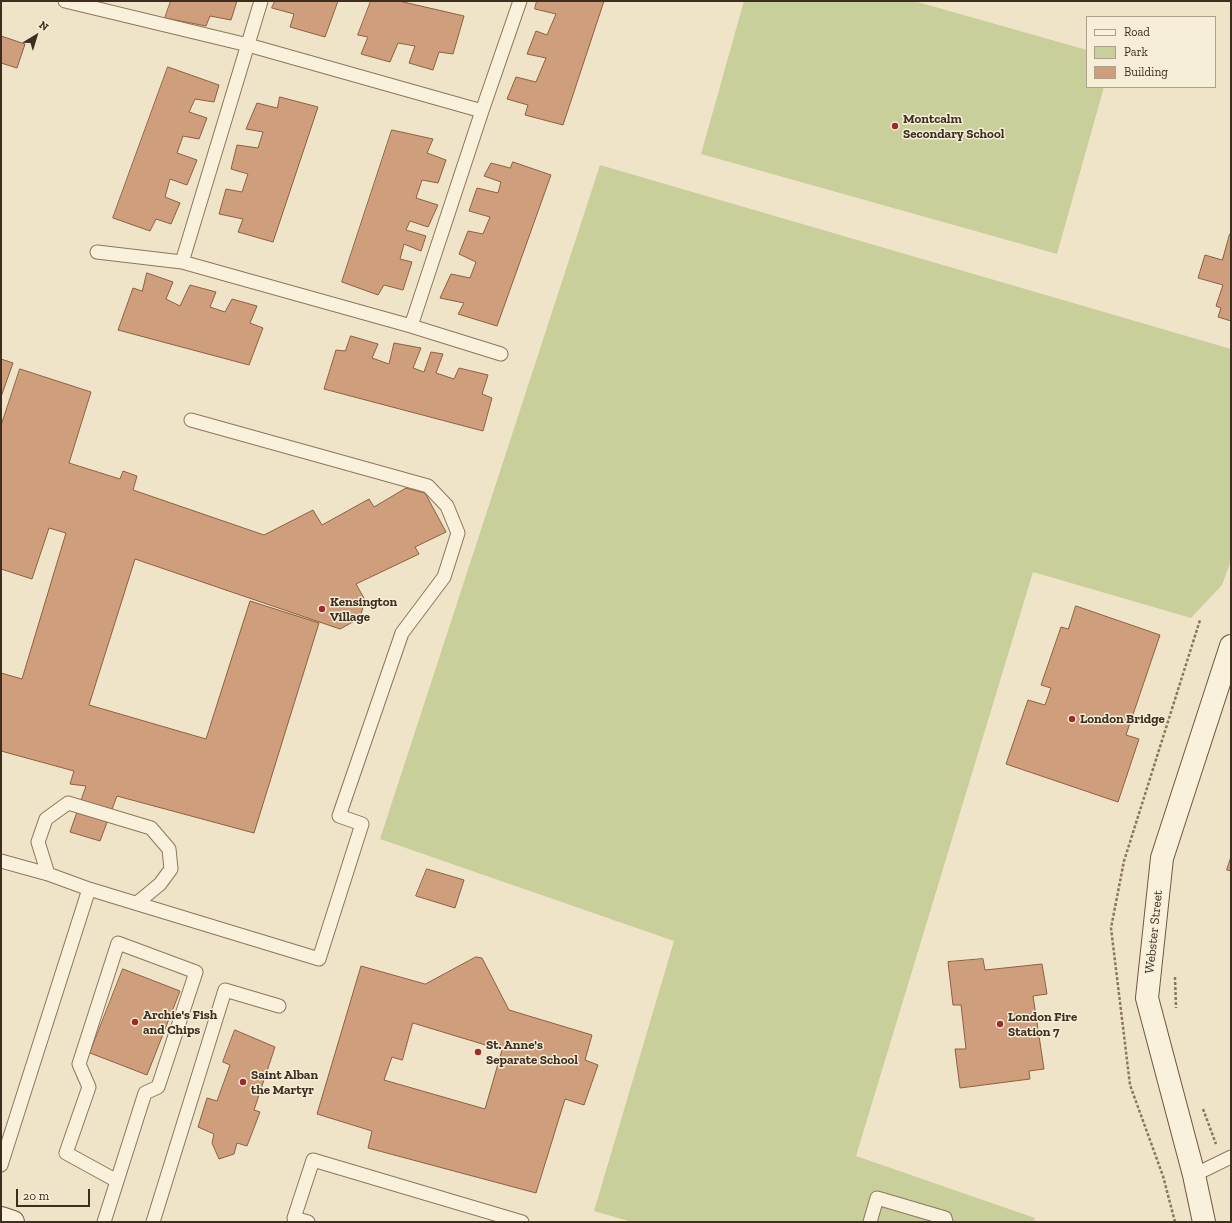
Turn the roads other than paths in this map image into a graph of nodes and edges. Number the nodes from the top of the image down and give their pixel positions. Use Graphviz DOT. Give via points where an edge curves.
graph roads {
  1 [pos="65,1"];
  2 [pos="261,1"];
  3 [pos="520,1"];
  4 [pos="248,45"];
  5 [pos="482,111"];
  6 [pos="97,252"];
  7 [pos="182,262"];
  8 [pos="412,326"];
  9 [pos="501,354"];
  10 [pos="191,420"];
  11 [pos="1231,646"];
  12 [pos="1,861"];
  13 [pos="48,874"];
  14 [pos="90,889"];
  15 [pos="137,903"];
  16 [pos="279,1006"];
  17 [pos="1227,1160"];
  18 [pos="1,1165"];
  19 [pos="1194,1175"];
  20 [pos="117,1181"];
  21 [pos="104,1222"];
  22 [pos="153,1222"];
  23 [pos="308,1222"];
  24 [pos="522,1222"];
  25 [pos="870,1222"];
  26 [pos="946,1222"];
  27 [pos="1204,1222"];
  1 -- 4 [label="lane"];
  2 -- 4 [label="lane"];
  3 -- 5 [label="lane"];
  4 -- 5 [label="lane"];
  4 -- 7 [label="lane"];
  5 -- 8 [label="lane"];
  6 -- 7 [label="lane"];
  7 -- 8 [label="lane"];
  8 -- 9 [label="lane"];
  10 -- 15 [label="lane" via="428,486 447,506 458,533 444,578 402,633 338,816 362,824 319,959"];
  11 -- 19 [label="street, Webster Street" via="1162,858 1147,998"];
  12 -- 13 [label="lane"];
  13 -- 14 [label="lane"];
  13 -- 15 [label="lane" via="38,842 46,819 68,803 151,828 169,849 171,869 160,884"];
  14 -- 15 [label="lane"];
  14 -- 18 [label="lane"];
  16 -- 22 [label="lane" via="226,990"];
  17 -- 19 [label="lane"];
  19 -- 27 [label="street, Webster Street"];
  20 -- 20 [label="lane" via="145,1093 158,1087 196,972 118,944 79,1064 89,1087 66,1153"];
  20 -- 21 [label="lane"];
  23 -- 24 [label="lane" via="294,1218 313,1160"];
  25 -- 26 [label="lane" via="877,1198 945,1218"];
}
